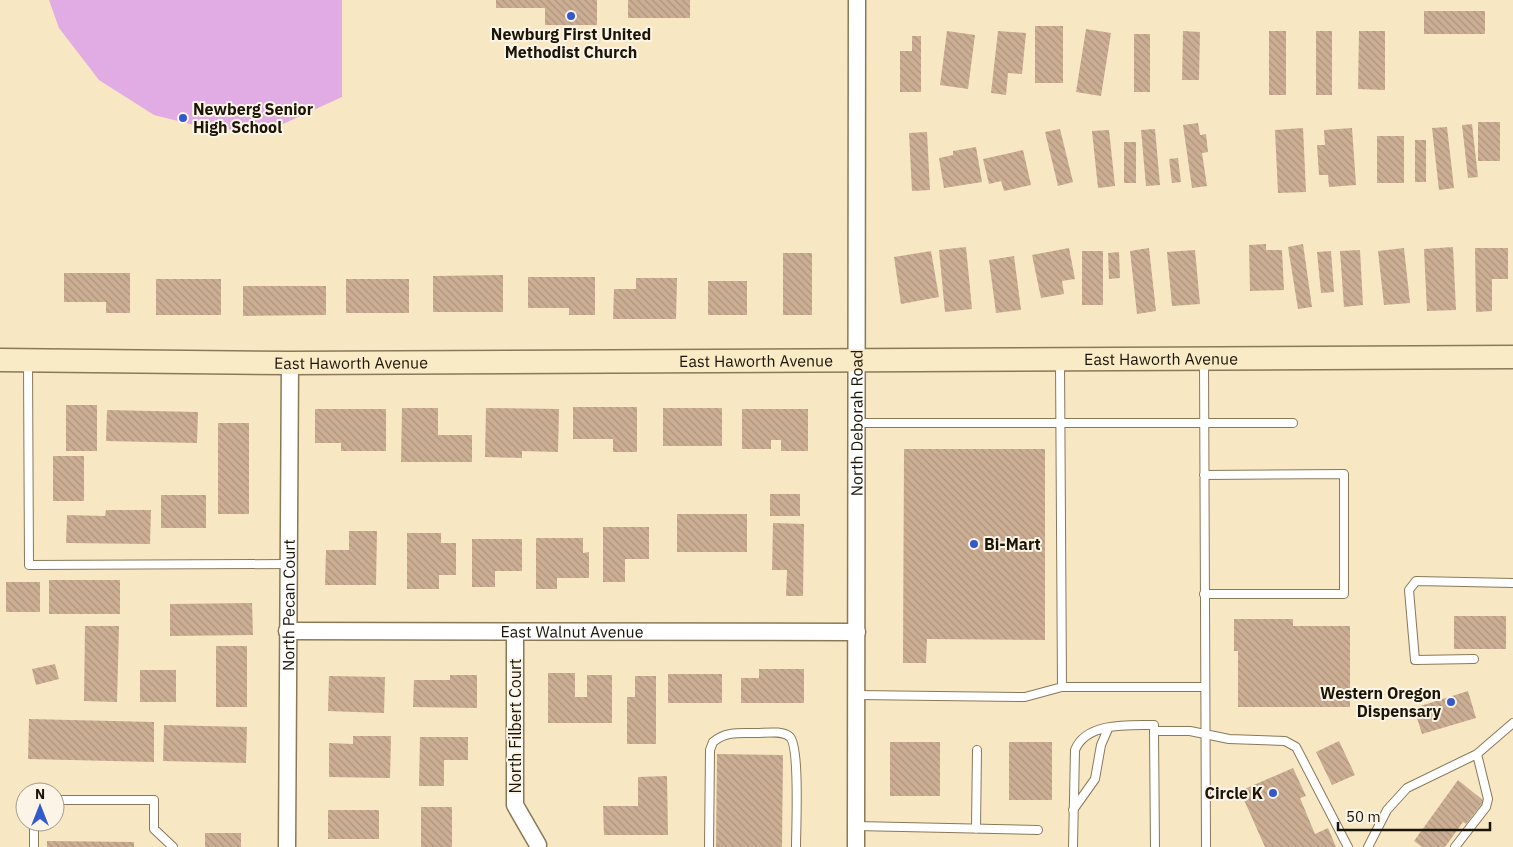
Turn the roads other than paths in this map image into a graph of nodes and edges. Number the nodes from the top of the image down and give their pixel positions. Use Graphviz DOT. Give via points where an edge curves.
graph roads {
  1 [pos="857,0"];
  2 [pos="1513,357"];
  3 [pos="0,360"];
  4 [pos="28,360"];
  5 [pos="1060,360"];
  6 [pos="1204,360"];
  7 [pos="857,361"];
  8 [pos="290,363"];
  9 [pos="857,422"];
  10 [pos="1293,423"];
  11 [pos="1060,425"];
  12 [pos="1204,425"];
  13 [pos="1204,474"];
  14 [pos="287,564"];
  15 [pos="1513,582"];
  16 [pos="1204,594"];
  17 [pos="287,631"];
  18 [pos="516,632"];
  19 [pos="857,632"];
  20 [pos="1474,659"];
  21 [pos="1062,687"];
  22 [pos="1205,687"];
  23 [pos="857,695"];
  24 [pos="1513,723"];
  25 [pos="1108,729"];
  26 [pos="1154,731"];
  27 [pos="1205,734"];
  28 [pos="977,750"];
  29 [pos="1477,754"];
  30 [pos="65,800"];
  31 [pos="1073,810"];
  32 [pos="856,826"];
  33 [pos="976,829"];
  34 [pos="1038,830"];
  35 [pos="34,832"];
  36 [pos="538,845"];
  37 [pos="34,847"];
  38 [pos="172,847"];
  39 [pos="287,847"];
  40 [pos="709,847"];
  41 [pos="796,847"];
  42 [pos="856,847"];
  43 [pos="1073,847"];
  44 [pos="1154,847"];
  45 [pos="1206,847"];
  46 [pos="1348,847"];
  47 [pos="1368,847"];
  48 [pos="1455,847"];
  1 -- 7 [label="street, North Deborah Road"];
  2 -- 6 [label="street, East Haworth Avenue"];
  3 -- 4 [label="street, East Haworth Avenue"];
  4 -- 8 [label="street, East Haworth Avenue"];
  4 -- 14 [label="lane" via="29,565"];
  5 -- 6 [label="street, East Haworth Avenue"];
  5 -- 7 [label="street, East Haworth Avenue"];
  5 -- 11 [label="lane"];
  6 -- 12 [label="lane"];
  7 -- 8 [label="street, East Haworth Avenue"];
  7 -- 9 [label="street, North Deborah Road"];
  8 -- 14 [label="street, North Pecan Court"];
  9 -- 11 [label="lane"];
  9 -- 19 [label="street, North Deborah Road"];
  10 -- 12 [label="lane"];
  11 -- 12 [label="lane"];
  11 -- 21 [label="lane"];
  12 -- 13 [label="lane"];
  13 -- 16 [label="lane"];
  13 -- 16 [label="lane" via="1344,474 1344,594"];
  14 -- 17 [label="street, North Pecan Court"];
  15 -- 20 [label="lane" via="1416,581 1408,590 1415,660"];
  16 -- 22 [label="lane"];
  17 -- 18 [label="street, East Walnut Avenue"];
  17 -- 39 [label="street, North Pecan Court"];
  18 -- 19 [label="street, East Walnut Avenue"];
  18 -- 36 [label="street, North Filbert Court" via="514,805"];
  19 -- 23 [label="street, North Deborah Road"];
  21 -- 22 [label="lane"];
  21 -- 23 [label="lane" via="1025,696"];
  22 -- 27 [label="lane"];
  23 -- 32 [label="street, North Deborah Road"];
  24 -- 29 [label="lane"];
  25 -- 26 [label="lane" via="1125,725 1154,725"];
  25 -- 31 [label="lane" via="1094,779"];
  25 -- 31 [label="lane" via="1087,734 1077,745"];
  26 -- 27 [label="lane"];
  26 -- 44 [label="lane"];
  27 -- 45 [label="lane"];
  27 -- 46 [label="lane" via="1229,739 1285,741 1296,747"];
  28 -- 33 [label="lane"];
  29 -- 47 [label="lane" via="1407,788 1387,810"];
  29 -- 48 [label="lane" via="1488,799 1486,807"];
  30 -- 38 [label="lane" via="154,800 154,829"];
  31 -- 43 [label="lane"];
  32 -- 33 [label="lane"];
  32 -- 42 [label="street, North Deborah Road"];
  33 -- 34 [label="lane"];
  35 -- 37 [label="lane"];
  40 -- 41 [label="lane" via="710,750 713,742 730,733 782,733 790,737 795,746 796,761"];
}
